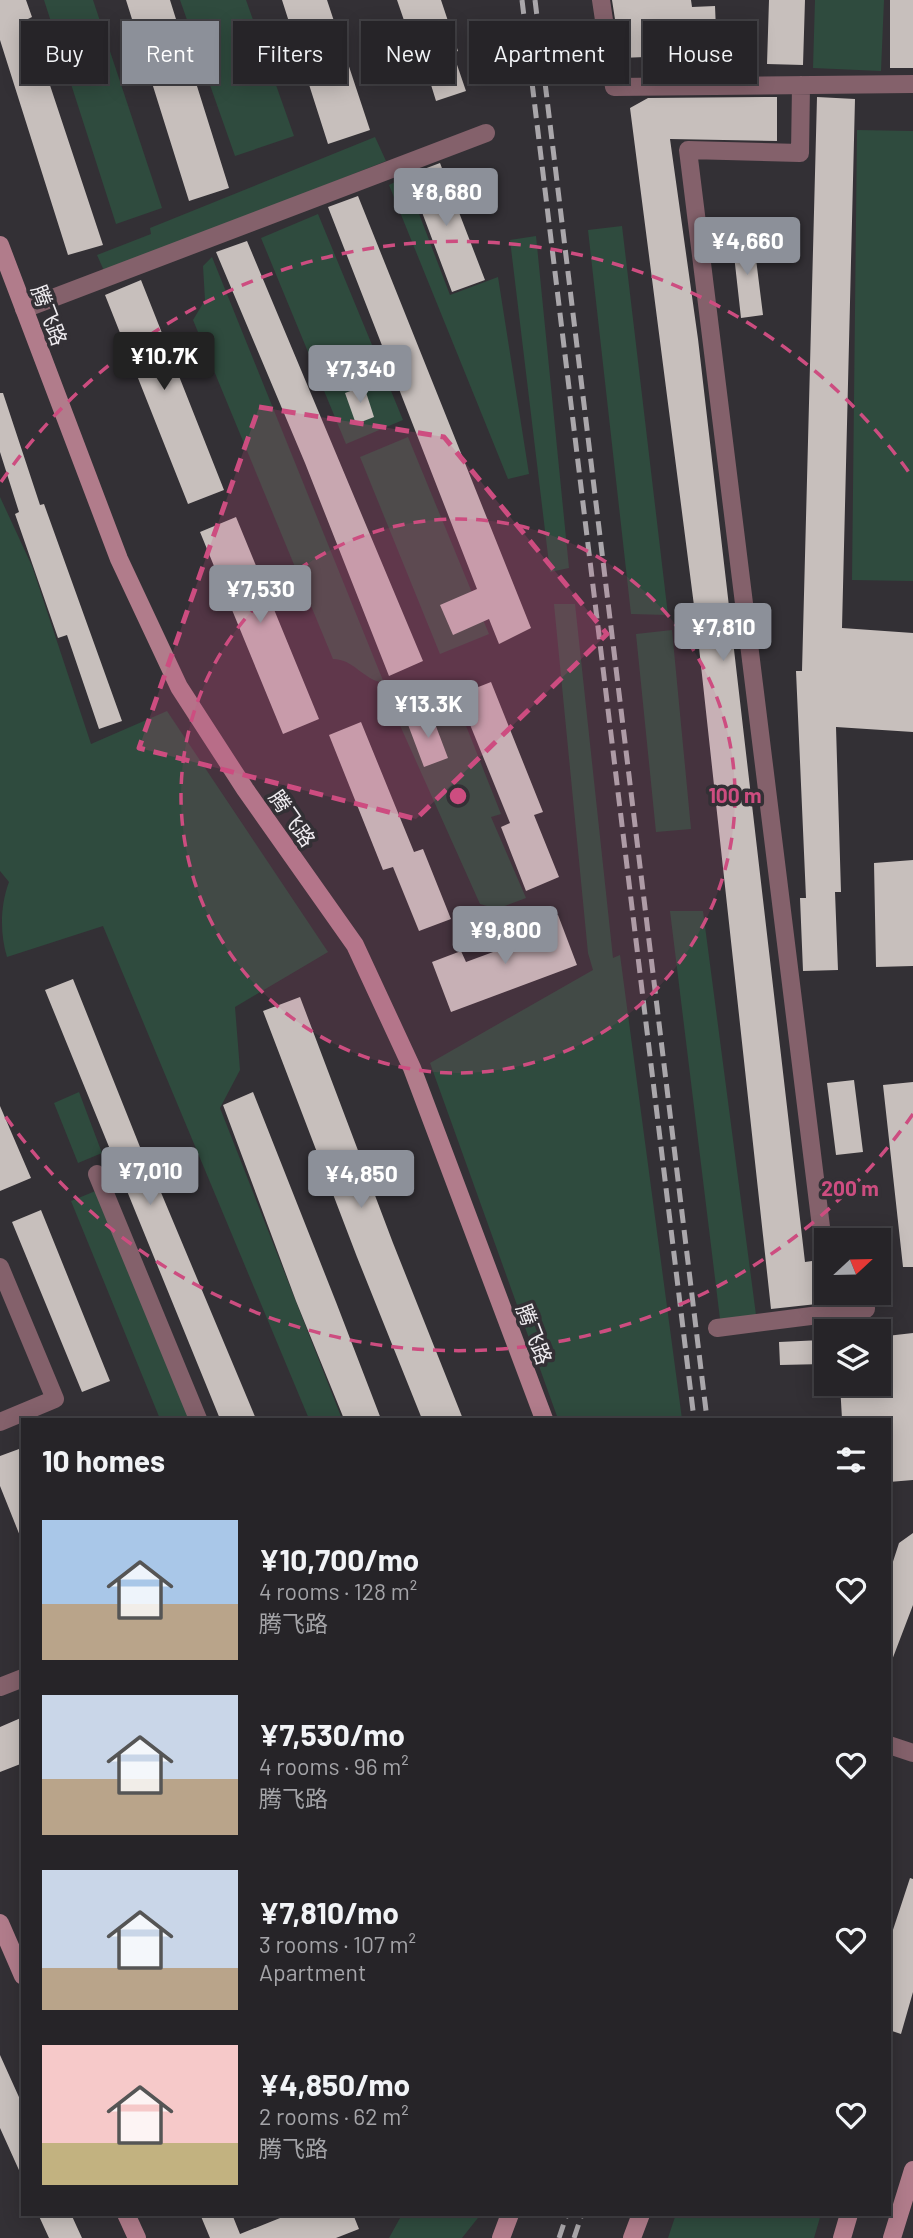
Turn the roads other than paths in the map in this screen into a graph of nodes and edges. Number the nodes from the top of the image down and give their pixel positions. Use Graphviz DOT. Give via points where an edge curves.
graph roads {
  1 [pos="601,0"];
  2 [pos="802,85"];
  3 [pos="913,85"];
  4 [pos="486,133"];
  5 [pos="0,245"];
  6 [pos="24,309"];
  7 [pos="97,1174"];
  8 [pos="821,1228"];
  9 [pos="0,1266"];
  10 [pos="866,1306"];
  11 [pos="717,1328"];
  12 [pos="198,1418"];
  13 [pos="544,1418"];
  14 [pos="0,1422"];
  15 [pos="21,1679"];
  16 [pos="0,1687"];
  17 [pos="891,1746"];
  18 [pos="913,1753"];
  19 [pos="1,1929"];
  20 [pos="21,1972"];
  21 [pos="913,2171"];
  22 [pos="127,2216"];
  23 [pos="509,2216"];
  24 [pos="639,2216"];
  25 [pos="848,2216"];
  26 [pos="136,2238"];
  27 [pos="500,2238"];
  28 [pos="632,2238"];
  29 [pos="842,2238"];
  30 [pos="892,2238"];
  1 -- 2 [label="street" via="614,87"];
  2 -- 3 [label="street"];
  2 -- 8 [label="street" via="800,153 688,150"];
  4 -- 6 [label="street"];
  5 -- 6 [label="street, 腾飞路"];
  6 -- 13 [label="street, 腾飞路" via="119,559 179,687 355,945 412,1068"];
  7 -- 12 [label="street"];
  9 -- 14 [label="street" via="55,1399"];
  10 -- 11 [label="street"];
  15 -- 16 [label="street"];
  17 -- 18 [label="street"];
  19 -- 20 [label="street"];
  21 -- 30 [label="street"];
  22 -- 26 [label="street"];
  23 -- 27 [label="street"];
  24 -- 28 [label="street"];
  25 -- 29 [label="street"];
}
